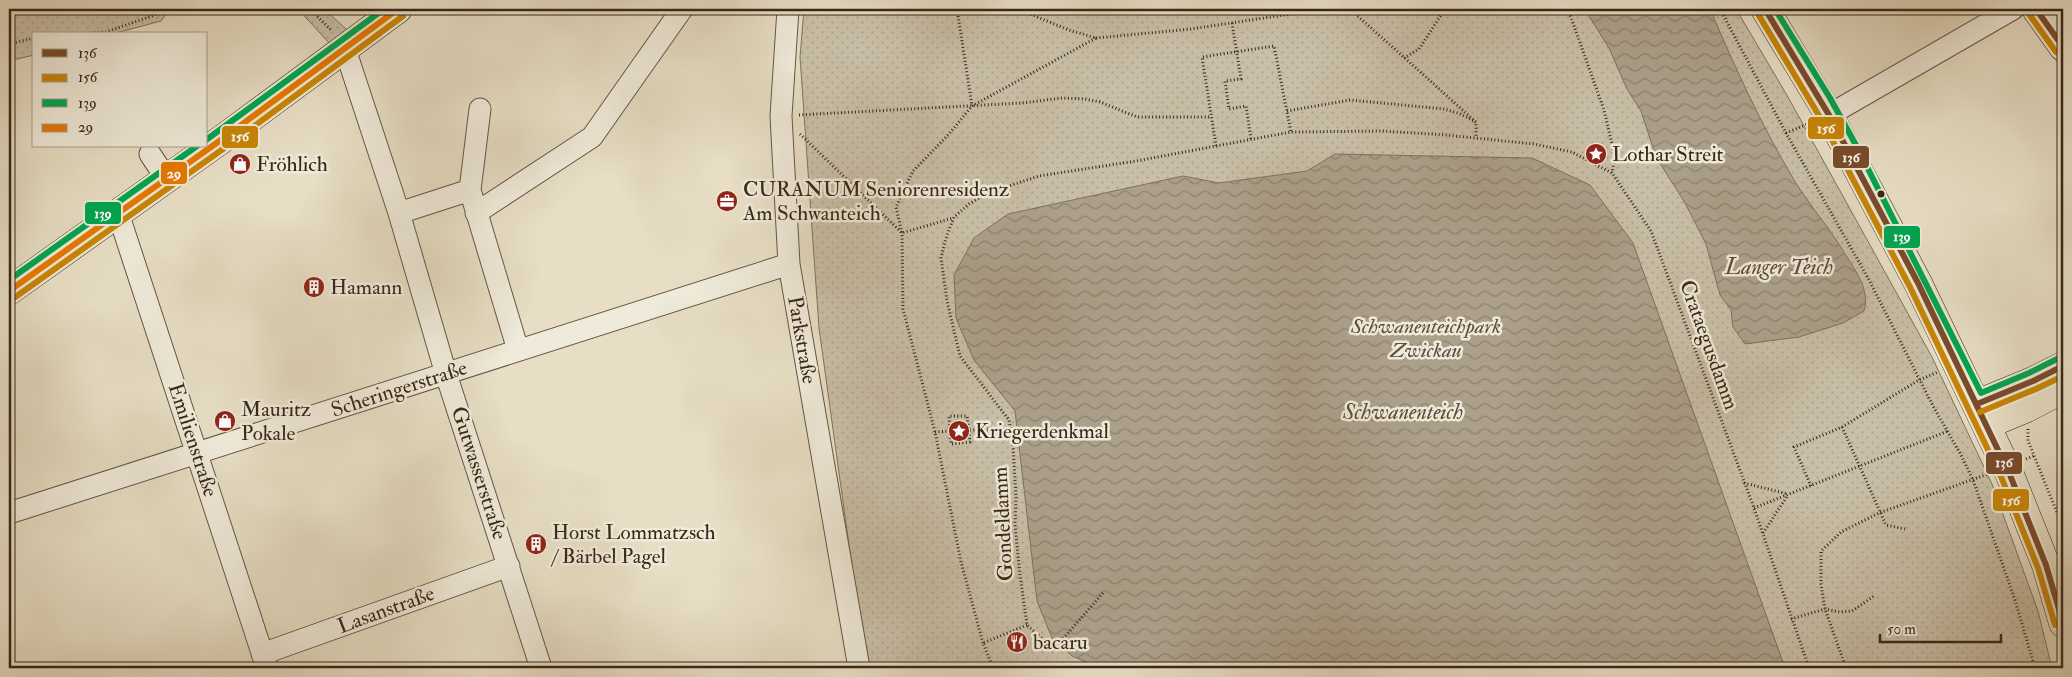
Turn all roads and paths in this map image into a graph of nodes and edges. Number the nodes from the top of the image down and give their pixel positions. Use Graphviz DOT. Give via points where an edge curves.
graph roads {
  1 [pos="160,9"];
  2 [pos="310,9"];
  3 [pos="682,9"];
  4 [pos="788,9"];
  5 [pos="956,9"];
  6 [pos="1018,9"];
  7 [pos="1323,9"];
  8 [pos="1350,9"];
  9 [pos="1446,9"];
  10 [pos="1568,9"];
  11 [pos="1720,9"];
  12 [pos="1765,9"];
  13 [pos="2013,9"];
  14 [pos="2036,9"];
  15 [pos="387,11"];
  16 [pos="1232,23"];
  17 [pos="106,32"];
  18 [pos="32,38"];
  19 [pos="1096,38"];
  20 [pos="9,44"];
  21 [pos="2063,47"];
  22 [pos="345,49"];
  23 [pos="1236,52"];
  24 [pos="1404,58"];
  25 [pos="972,106"];
  26 [pos="480,109"];
  27 [pos="1287,111"];
  28 [pos="1829,114"];
  29 [pos="781,116"];
  30 [pos="1211,117"];
  31 [pos="1476,122"];
  32 [pos="1290,132"];
  33 [pos="1476,138"];
  34 [pos="1251,140"];
  35 [pos="1216,146"];
  36 [pos="208,148"];
  37 [pos="208,148"];
  38 [pos="150,154"];
  39 [pos="1612,173"];
  40 [pos="166,178"];
  41 [pos="470,190"];
  42 [pos="118,213"];
  43 [pos="398,213"];
  44 [pos="476,213"];
  45 [pos="954,217"];
  46 [pos="902,233"];
  47 [pos="789,264"];
  48 [pos="9,291"];
  49 [pos="518,350"];
  50 [pos="2063,366"];
  51 [pos="446,374"];
  52 [pos="1920,380"];
  53 [pos="2063,389"];
  54 [pos="1982,415"];
  55 [pos="1842,427"];
  56 [pos="969,430"];
  57 [pos="1010,430"];
  58 [pos="950,431"];
  59 [pos="1948,431"];
  60 [pos="935,432"];
  61 [pos="198,454"];
  62 [pos="1859,466"];
  63 [pos="2006,467"];
  64 [pos="1973,480"];
  65 [pos="1744,483"];
  66 [pos="1810,486"];
  67 [pos="1789,494"];
  68 [pos="1754,508"];
  69 [pos="9,513"];
  70 [pos="1879,513"];
  71 [pos="2063,527"];
  72 [pos="1905,529"];
  73 [pos="1762,534"];
  74 [pos="509,566"];
  75 [pos="1102,593"];
  76 [pos="1874,596"];
  77 [pos="1825,609"];
  78 [pos="1791,618"];
  79 [pos="2063,623"];
  80 [pos="1027,625"];
  81 [pos="984,643"];
  82 [pos="265,661"];
  83 [pos="541,668"];
  84 [pos="859,668"];
  85 [pos="993,668"];
  86 [pos="1809,668"];
  87 [pos="1846,668"];
  88 [pos="2035,668"];
  1 -- 17 [label="path" via="154,15"];
  2 -- 22 [label="path" via="330,27"];
  3 -- 44 [label="street" via="592,137"];
  4 -- 29 [label="street, Parkstraße"];
  5 -- 25 [label="path"];
  6 -- 19 [label="path"];
  7 -- 16 [label="path"];
  8 -- 24 [label="path"];
  9 -- 24 [label="path" via="1419,49"];
  10 -- 39 [label="path" via="1604,110 1615,157"];
  11 -- 52 [label="path" via="1868,278"];
  12 -- 28 [label="main road"];
  13 -- 28 [label="street"];
  14 -- 21 [label="main road"];
  15 -- 22 [label="main road"];
  16 -- 19 [label="path"];
  16 -- 23 [label="path"];
  18 -- 20 [label="path"];
  19 -- 25 [label="path"];
  22 -- 37 [label="main road"];
  22 -- 43 [label="street, Gutwasserstraße"];
  23 -- 27 [label="path" via="1274,46"];
  23 -- 30 [label="path" via="1202,57"];
  23 -- 34 [label="path" via="1241,79 1225,81 1229,109 1246,106"];
  24 -- 31 [label="path"];
  25 -- 29 [label="path"];
  25 -- 30 [label="path" via="1085,99 1137,117"];
  25 -- 46 [label="path" via="913,171 896,207"];
  26 -- 41 [label="street"];
  27 -- 31 [label="path" via="1350,100 1444,109"];
  27 -- 32 [label="path"];
  28 -- 54 [label="main road" via="1914,275"];
  29 -- 46 [label="path"];
  29 -- 47 [label="street, Parkstraße"];
  30 -- 35 [label="path"];
  31 -- 33 [label="path"];
  32 -- 33 [label="path, Crataegusdamm" via="1383,131"];
  32 -- 34 [label="path, Crataegusdamm"];
  33 -- 39 [label="path, Crataegusdamm" via="1572,152"];
  34 -- 35 [label="path, Crataegusdamm"];
  35 -- 45 [label="path, Crataegusdamm" via="1039,176 988,193"];
  36 -- 40 [label="main road"];
  38 -- 40 [label="street"];
  39 -- 65 [label="path, Crataegusdamm" via="1651,231"];
  40 -- 42 [label="main road"];
  41 -- 43 [label="street"];
  41 -- 44 [label="street"];
  42 -- 48 [label="main road"];
  42 -- 61 [label="street, Emilienstraße"];
  43 -- 51 [label="street, Gutwasserstraße"];
  44 -- 49 [label="street"];
  45 -- 46 [label="path"];
  45 -- 57 [label="path, Gondeldamm" via="941,258 946,301 960,356 1009,420"];
  46 -- 60 [label="path" via="903,309"];
  47 -- 49 [label="street, Scheringerstraße"];
  47 -- 84 [label="street, Parkstraße"];
  49 -- 51 [label="street, Scheringerstraße"];
  50 -- 54 [label="main road"];
  51 -- 61 [label="street, Scheringerstraße"];
  51 -- 74 [label="street, Gutwasserstraße"];
  52 -- 55 [label="path"];
  52 -- 59 [label="path"];
  53 -- 54 [label="main road" via="2027,408"];
  54 -- 63 [label="main road"];
  55 -- 62 [label="path"];
  55 -- 66 [label="path" via="1794,447"];
  56 -- 57 [label="path"];
  56 -- 58 [label="path" via="970,442 951,444"];
  56 -- 58 [label="path" via="967,416 949,416"];
  57 -- 80 [label="path, Gondeldamm" via="1014,453 1015,525"];
  58 -- 60 [label="path"];
  59 -- 62 [label="path"];
  59 -- 64 [label="path"];
  60 -- 81 [label="path" via="961,562"];
  61 -- 69 [label="street, Scheringerstraße"];
  61 -- 82 [label="street, Emilienstraße"];
  62 -- 66 [label="path"];
  62 -- 70 [label="path"];
  63 -- 64 [label="path"];
  63 -- 71 [label="path" via="2034,456"];
  63 -- 79 [label="main road" via="2046,565"];
  64 -- 70 [label="path"];
  64 -- 88 [label="path"];
  65 -- 67 [label="path"];
  65 -- 68 [label="path, Crataegusdamm"];
  66 -- 67 [label="path"];
  67 -- 68 [label="path"];
  67 -- 73 [label="path"];
  68 -- 73 [label="path, Crataegusdamm"];
  70 -- 72 [label="path" via="1886,525"];
  70 -- 77 [label="path" via="1841,532 1821,551"];
  73 -- 78 [label="path, Crataegusdamm"];
  74 -- 82 [label="street, Lasanstraße"];
  74 -- 83 [label="street, Gutwasserstraße"];
  75 -- 80 [label="path" via="1054,649"];
  76 -- 77 [label="path" via="1852,611"];
  77 -- 78 [label="path"];
  77 -- 87 [label="path"];
  78 -- 86 [label="path, Crataegusdamm"];
  80 -- 81 [label="path"];
  81 -- 85 [label="path"];
}
